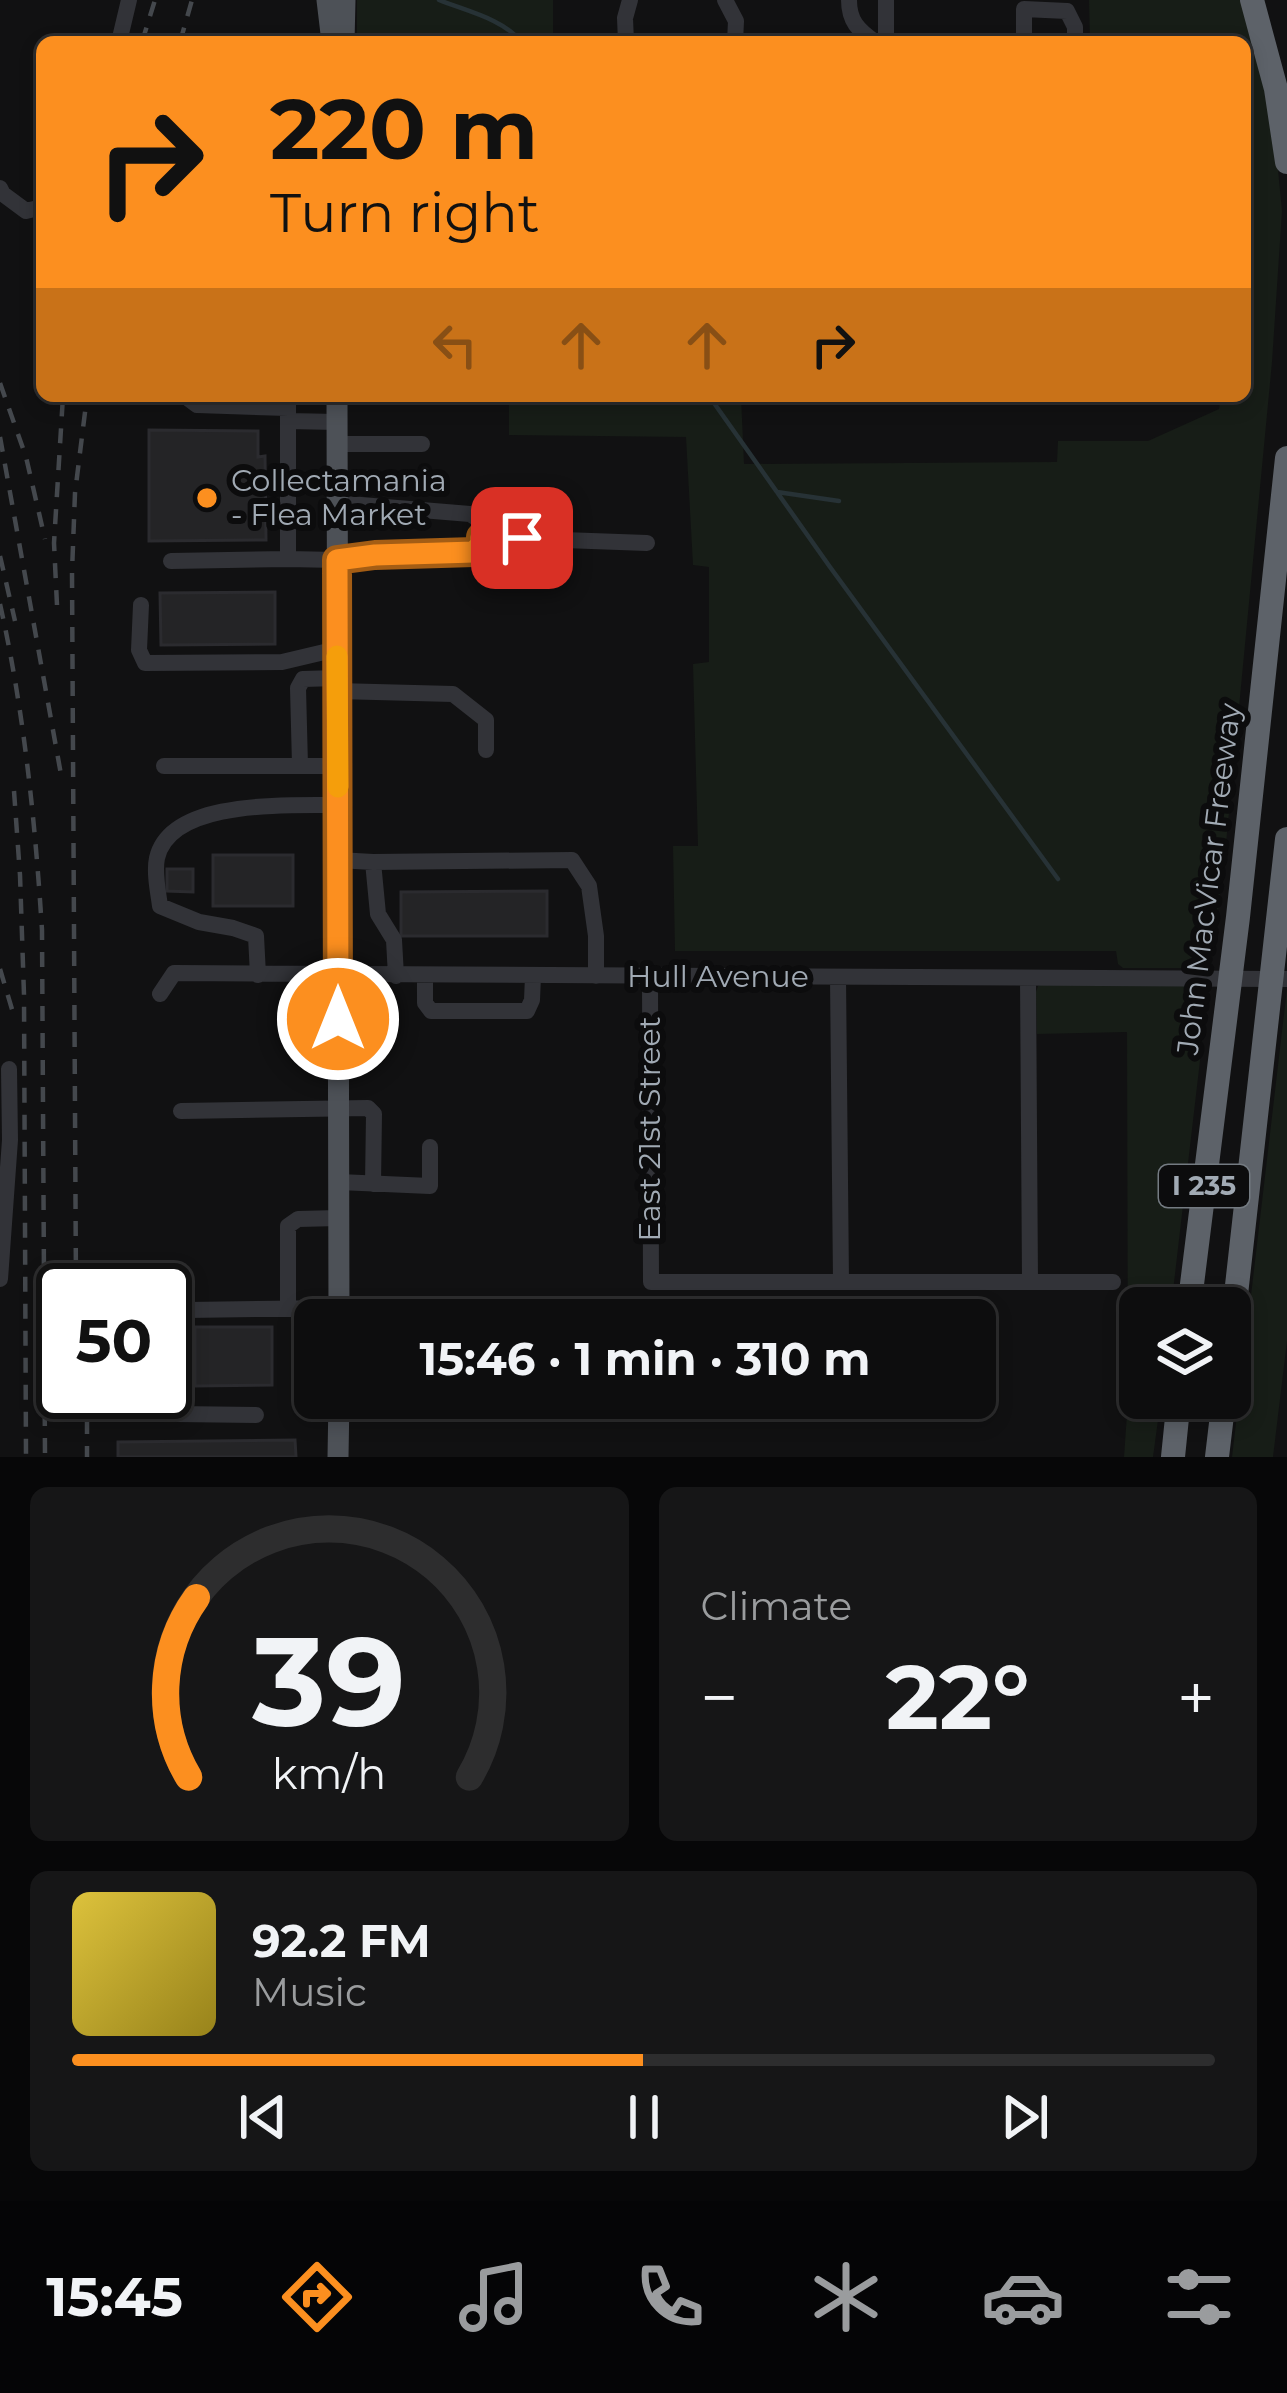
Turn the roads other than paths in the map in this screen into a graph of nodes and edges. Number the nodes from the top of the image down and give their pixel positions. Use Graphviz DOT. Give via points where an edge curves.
graph roads {
  1 [pos="129,0"];
  2 [pos="328,0"];
  3 [pos="345,0"];
  4 [pos="630,0"];
  5 [pos="724,0"];
  6 [pos="849,0"];
  7 [pos="886,0"];
  8 [pos="1252,0"];
  9 [pos="1023,4"];
  10 [pos="120,36"];
  11 [pos="331,36"];
  12 [pos="344,36"];
  13 [pos="626,36"];
  14 [pos="735,36"];
  15 [pos="866,36"];
  16 [pos="886,36"];
  17 [pos="1024,36"];
  18 [pos="1075,36"];
  19 [pos="1287,163"];
  20 [pos="0,188"];
  21 [pos="36,208"];
  22 [pos="193,402"];
  23 [pos="338,402"];
  24 [pos="288,408"];
  25 [pos="337,433"];
  26 [pos="422,444"];
  27 [pos="1287,458"];
  28 [pos="337,503"];
  29 [pos="481,537"];
  30 [pos="647,543"];
  31 [pos="288,559"];
  32 [pos="337,560"];
  33 [pos="171,561"];
  34 [pos="141,605"];
  35 [pos="337,650"];
  36 [pos="337,684"];
  37 [pos="486,750"];
  38 [pos="300,765"];
  39 [pos="164,766"];
  40 [pos="338,766"];
  41 [pos="338,805"];
  42 [pos="1287,838"];
  43 [pos="338,860"];
  44 [pos="373,862"];
  45 [pos="258,974"];
  46 [pos="338,976"];
  47 [pos="396,976"];
  48 [pos="425,976"];
  49 [pos="533,976"];
  50 [pos="596,976"];
  51 [pos="650,976"];
  52 [pos="838,977"];
  53 [pos="1028,978"];
  54 [pos="1287,979"];
  55 [pos="160,994"];
  56 [pos="9,1069"];
  57 [pos="338,1108"];
  58 [pos="181,1111"];
  59 [pos="430,1147"];
  60 [pos="339,1182"];
  61 [pos="373,1184"];
  62 [pos="338,1218"];
  63 [pos="0,1279"];
  64 [pos="841,1282"];
  65 [pos="1030,1282"];
  66 [pos="1114,1282"];
  67 [pos="1191,1287"];
  68 [pos="1237,1287"];
  69 [pos="294,1299"];
  70 [pos="338,1299"];
  71 [pos="294,1309"];
  72 [pos="192,1310"];
  73 [pos="192,1414"];
  74 [pos="256,1415"];
  75 [pos="338,1419"];
  76 [pos="1177,1419"];
  77 [pos="1222,1419"];
  78 [pos="338,1457"];
  79 [pos="1173,1457"];
  80 [pos="1217,1457"];
  1 -- 10 [label="street"];
  2 -- 11 [label="main road"];
  3 -- 12 [label="main road"];
  4 -- 13 [label="street"];
  5 -- 14 [label="street"];
  6 -- 15 [label="street" via="849,14"];
  7 -- 16 [label="street"];
  8 -- 19 [label="highway"];
  9 -- 17 [label="street"];
  9 -- 18 [label="street" via="1067,10"];
  20 -- 21 [label="street" via="26,211"];
  22 -- 24 [label="street"];
  23 -- 25 [label="main road"];
  24 -- 25 [label="street"];
  24 -- 31 [label="street"];
  25 -- 26 [label="street"];
  25 -- 28 [label="main road"];
  27 -- 67 [label="highway, John MacVicar Freeway / I 235"];
  28 -- 29 [label="street" via="470,514 481,521"];
  28 -- 32 [label="main road"];
  29 -- 30 [label="street"];
  29 -- 32 [label="street" via="474,552"];
  31 -- 32 [label="street"];
  31 -- 33 [label="street"];
  32 -- 35 [label="main road"];
  34 -- 35 [label="street" via="145,663 282,662"];
  35 -- 36 [label="main road"];
  36 -- 37 [label="street" via="453,694 486,720"];
  36 -- 38 [label="street" via="302,679"];
  36 -- 40 [label="main road"];
  38 -- 39 [label="street"];
  38 -- 40 [label="street"];
  40 -- 41 [label="main road"];
  41 -- 43 [label="main road"];
  41 -- 45 [label="street" via="209,814 172,830 157,857 160,906 256,936"];
  42 -- 68 [label="highway, I 235"];
  43 -- 44 [label="street"];
  43 -- 46 [label="main road"];
  44 -- 47 [label="street"];
  44 -- 50 [label="street" via="572,860 589,886"];
  45 -- 46 [label="street, Hull Avenue"];
  45 -- 55 [label="street, Hull Avenue" via="174,974"];
  46 -- 47 [label="street, Hull Avenue"];
  46 -- 57 [label="main road"];
  47 -- 48 [label="street, Hull Avenue"];
  48 -- 49 [label="street, Hull Avenue"];
  48 -- 49 [label="street" via="431,1011 526,1011"];
  49 -- 50 [label="street, Hull Avenue"];
  50 -- 51 [label="street, Hull Avenue"];
  51 -- 52 [label="street, Hull Avenue"];
  51 -- 64 [label="street, East 21st Street" via="651,1282"];
  52 -- 53 [label="street, Hull Avenue"];
  52 -- 64 [label="street"];
  53 -- 54 [label="street, Hull Avenue"];
  53 -- 65 [label="street"];
  56 -- 63 [label="street"];
  57 -- 58 [label="street"];
  57 -- 60 [label="main road"];
  57 -- 61 [label="street" via="374,1114"];
  59 -- 61 [label="street" via="430,1186"];
  60 -- 61 [label="street"];
  60 -- 62 [label="main road"];
  62 -- 69 [label="street" via="288,1226"];
  62 -- 70 [label="main road"];
  64 -- 65 [label="street"];
  65 -- 66 [label="street"];
  71 -- 72 [label="street"];
  73 -- 74 [label="street"];
  75 -- 78 [label="main road"];
  76 -- 79 [label="highway"];
  77 -- 80 [label="highway"];
}
